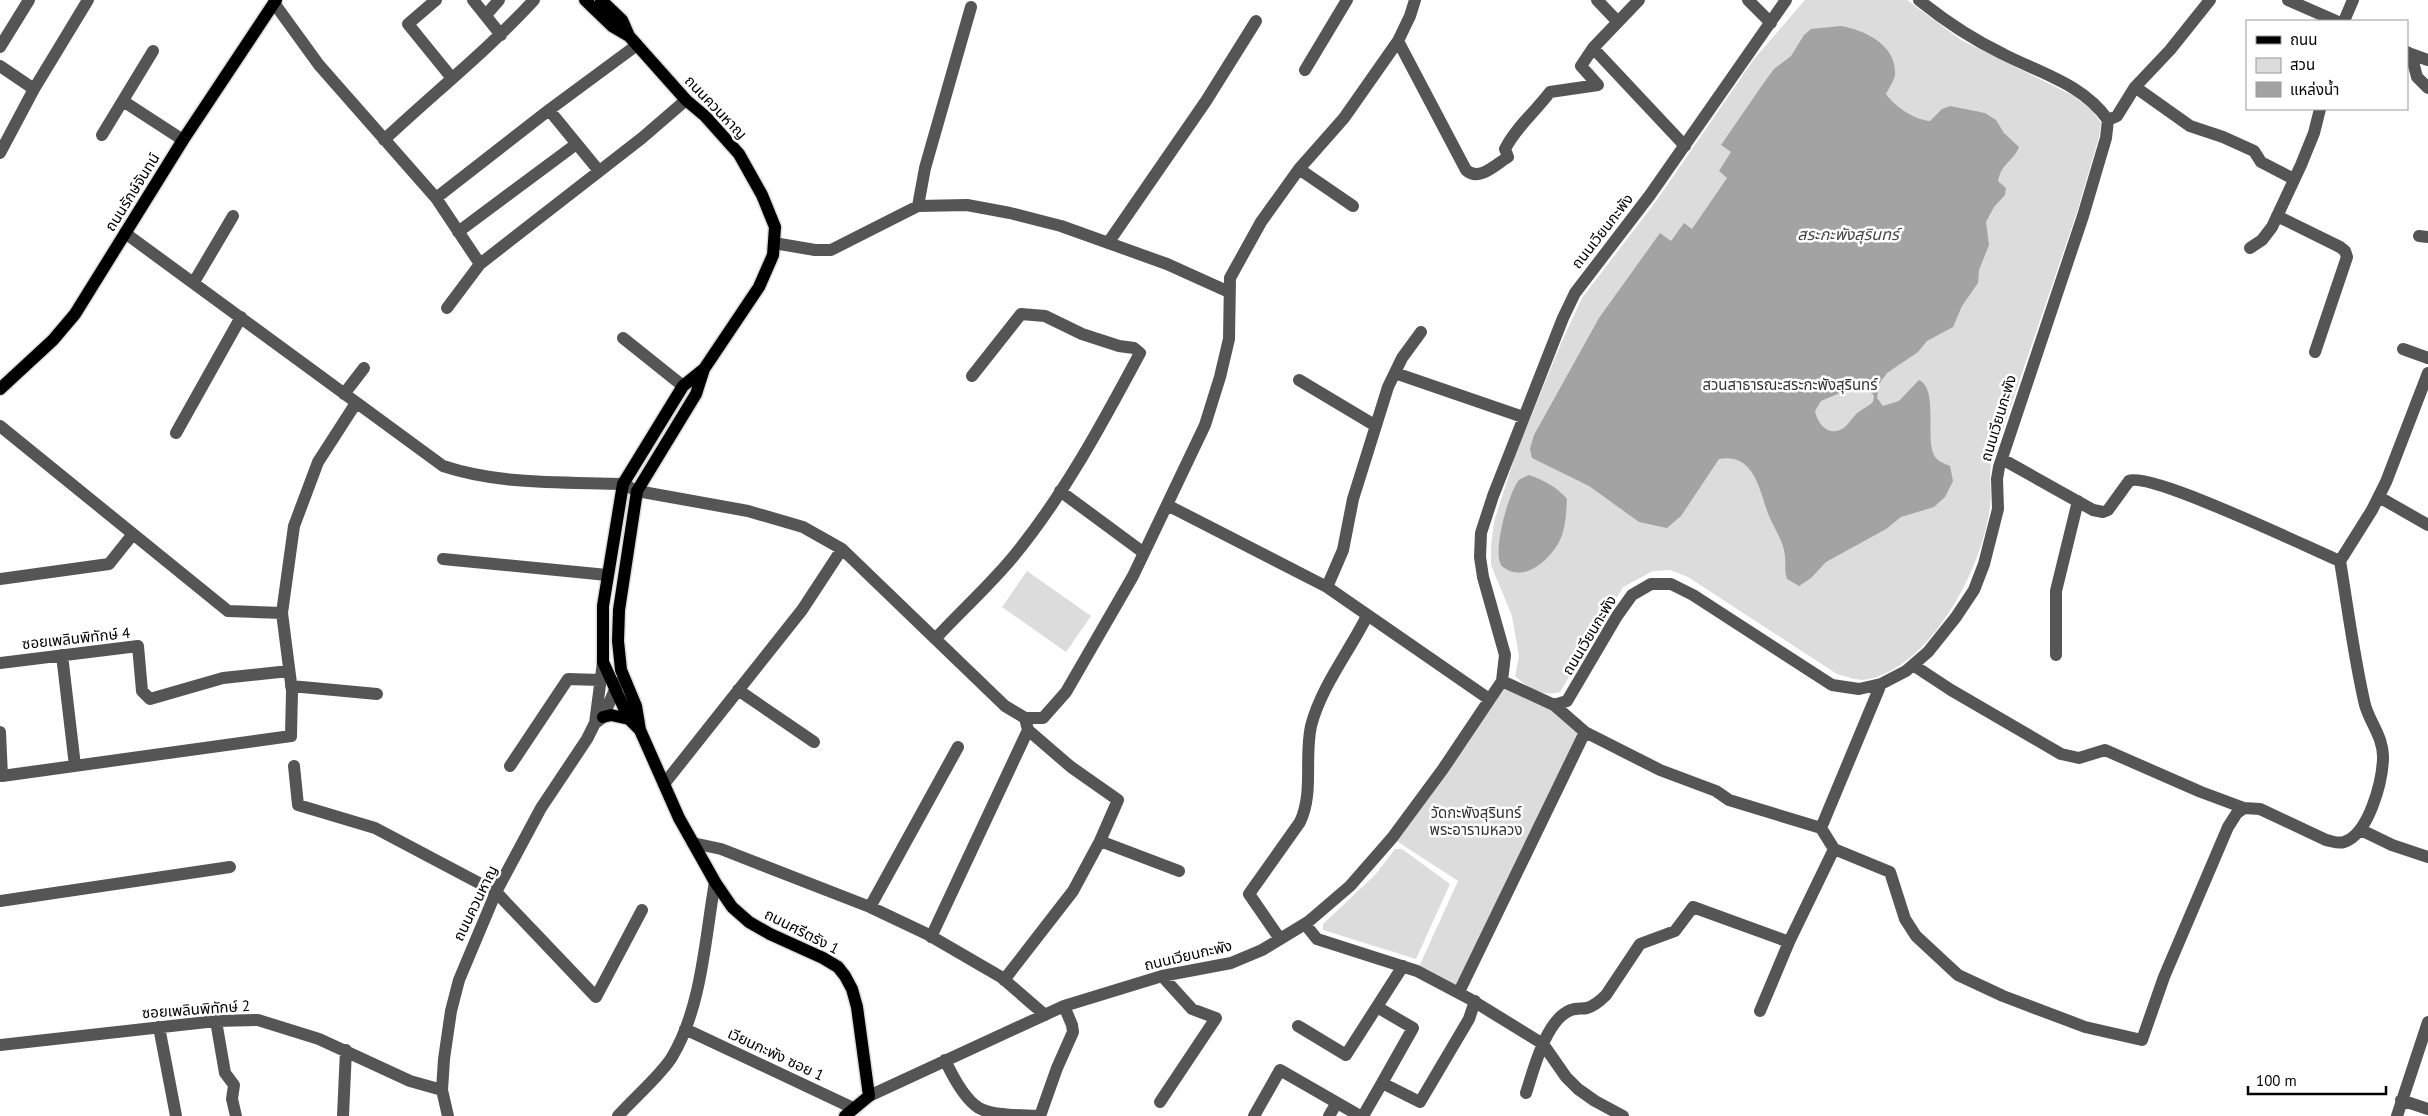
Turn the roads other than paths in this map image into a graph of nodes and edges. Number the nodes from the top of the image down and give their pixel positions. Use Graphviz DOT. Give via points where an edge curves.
graph roads {
  1 [pos="29,0"];
  2 [pos="88,0"];
  3 [pos="436,0"];
  4 [pos="474,0"];
  5 [pos="499,0"];
  6 [pos="534,0"];
  7 [pos="585,0"];
  8 [pos="601,0"];
  9 [pos="1347,0"];
  10 [pos="1415,0"];
  11 [pos="1597,0"];
  12 [pos="1639,0"];
  13 [pos="1748,0"];
  14 [pos="1786,0"];
  15 [pos="1919,0"];
  16 [pos="2288,0"];
  17 [pos="2353,0"];
  18 [pos="275,1"];
  19 [pos="2202,3"];
  20 [pos="611,6"];
  21 [pos="971,7"];
  22 [pos="486,15"];
  23 [pos="2334,20"];
  24 [pos="2344,20"];
  25 [pos="1256,21"];
  26 [pos="1618,22"];
  27 [pos="1771,22"];
  28 [pos="501,35"];
  29 [pos="633,41"];
  30 [pos="1398,41"];
  31 [pos="0,47"];
  32 [pos="1593,48"];
  33 [pos="153,51"];
  34 [pos="2409,53"];
  35 [pos="2428,60"];
  36 [pos="0,66"];
  37 [pos="1305,70"];
  38 [pos="451,77"];
  39 [pos="2135,87"];
  40 [pos="2428,88"];
  41 [pos="34,89"];
  42 [pos="686,100"];
  43 [pos="123,101"];
  44 [pos="549,110"];
  45 [pos="2320,110"];
  46 [pos="2108,120"];
  47 [pos="102,135"];
  48 [pos="183,140"];
  49 [pos="384,140"];
  50 [pos="575,145"];
  51 [pos="1684,146"];
  52 [pos="0,152"];
  53 [pos="1299,169"];
  54 [pos="598,171"];
  55 [pos="2294,179"];
  56 [pos="436,198"];
  57 [pos="918,206"];
  58 [pos="1352,206"];
  59 [pos="233,216"];
  60 [pos="2276,216"];
  61 [pos="458,232"];
  62 [pos="126,233"];
  63 [pos="1108,242"];
  64 [pos="774,243"];
  65 [pos="2250,248"];
  66 [pos="480,264"];
  67 [pos="194,282"];
  68 [pos="1229,292"];
  69 [pos="447,308"];
  70 [pos="241,317"];
  71 [pos="1421,332"];
  72 [pos="623,338"];
  73 [pos="2403,350"];
  74 [pos="2315,352"];
  75 [pos="2428,358"];
  76 [pos="364,368"];
  77 [pos="704,369"];
  78 [pos="1395,373"];
  79 [pos="2428,373"];
  80 [pos="972,376"];
  81 [pos="1299,380"];
  82 [pos="684,386"];
  83 [pos="0,389"];
  84 [pos="344,394"];
  85 [pos="356,402"];
  86 [pos="1523,416"];
  87 [pos="0,426"];
  88 [pos="1376,426"];
  89 [pos="176,434"];
  90 [pos="2002,459"];
  91 [pos="622,484"];
  92 [pos="637,491"];
  93 [pos="1060,491"];
  94 [pos="2378,496"];
  95 [pos="2078,501"];
  96 [pos="1167,504"];
  97 [pos="2428,525"];
  98 [pos="133,534"];
  99 [pos="842,549"];
  100 [pos="1144,553"];
  101 [pos="443,559"];
  102 [pos="2340,561"];
  103 [pos="607,575"];
  104 [pos="0,579"];
  105 [pos="1326,587"];
  106 [pos="282,613"];
  107 [pos="1367,616"];
  108 [pos="936,638"];
  109 [pos="62,655"];
  110 [pos="2056,655"];
  111 [pos="604,662"];
  112 [pos="0,663"];
  113 [pos="1914,665"];
  114 [pos="620,670"];
  115 [pos="289,671"];
  116 [pos="600,680"];
  117 [pos="1502,681"];
  118 [pos="1881,684"];
  119 [pos="291,686"];
  120 [pos="616,690"];
  121 [pos="738,690"];
  122 [pos="377,694"];
  123 [pos="1489,700"];
  124 [pos="1554,705"];
  125 [pos="628,719"];
  126 [pos="599,720"];
  127 [pos="1027,724"];
  128 [pos="640,730"];
  129 [pos="0,732"];
  130 [pos="1585,732"];
  131 [pos="814,742"];
  132 [pos="958,747"];
  133 [pos="75,766"];
  134 [pos="294,766"];
  135 [pos="510,766"];
  136 [pos="664,784"];
  137 [pos="2244,808"];
  138 [pos="1820,828"];
  139 [pos="2361,830"];
  140 [pos="1100,841"];
  141 [pos="693,843"];
  142 [pos="1834,849"];
  143 [pos="2428,857"];
  144 [pos="230,867"];
  145 [pos="1179,871"];
  146 [pos="715,882"];
  147 [pos="496,892"];
  148 [pos="0,901"];
  149 [pos="870,907"];
  150 [pos="642,910"];
  151 [pos="1305,924"];
  152 [pos="931,937"];
  153 [pos="1280,939"];
  154 [pos="1789,942"];
  155 [pos="1403,966"];
  156 [pos="1162,976"];
  157 [pos="1004,980"];
  158 [pos="1459,992"];
  159 [pos="1475,1001"];
  160 [pos="1064,1006"];
  161 [pos="1377,1007"];
  162 [pos="1760,1011"];
  163 [pos="1046,1015"];
  164 [pos="216,1021"];
  165 [pos="2428,1022"];
  166 [pos="1298,1026"];
  167 [pos="159,1027"];
  168 [pos="685,1029"];
  169 [pos="1543,1044"];
  170 [pos="0,1045"];
  171 [pos="346,1050"];
  172 [pos="945,1060"];
  173 [pos="1382,1082"];
  174 [pos="442,1090"];
  175 [pos="1526,1093"];
  176 [pos="870,1096"];
  177 [pos="2401,1100"];
  178 [pos="1160,1102"];
  179 [pos="1336,1104"];
  180 [pos="2428,1109"];
  181 [pos="849,1112"];
  182 [pos="176,1116"];
  183 [pos="236,1116"];
  184 [pos="342,1116"];
  185 [pos="448,1116"];
  186 [pos="618,1116"];
  187 [pos="1039,1116"];
  188 [pos="1254,1116"];
  189 [pos="1329,1116"];
  190 [pos="1362,1116"];
  191 [pos="1623,1116"];
  192 [pos="2397,1116"];
  1 -- 31 [label="street"];
  2 -- 41 [label="street"];
  3 -- 38 [label="street" via="408,24"];
  4 -- 22 [label="street"];
  5 -- 22 [label="street"];
  6 -- 28 [label="street"];
  7 -- 29 [label="main road, ถนนควนหาญ"];
  8 -- 20 [label="main road, ถนนควนหาญ"];
  9 -- 37 [label="street"];
  10 -- 30 [label="street"];
  11 -- 26 [label="street"];
  12 -- 26 [label="street"];
  13 -- 27 [label="street"];
  14 -- 27 [label="street, ถนนเวียนกะพัง"];
  15 -- 46 [label="street" via="1964,34 2077,90 2098,106"];
  16 -- 23 [label="street"];
  17 -- 24 [label="street"];
  18 -- 48 [label="main road, ถนนรักษ์จันทน์"];
  18 -- 49 [label="street" via="319,65"];
  19 -- 39 [label="street" via="2170,50"];
  20 -- 29 [label="main road, ถนนควนหาญ"];
  21 -- 57 [label="street" via="925,168"];
  22 -- 28 [label="street"];
  25 -- 63 [label="street" via="1206,101"];
  26 -- 32 [label="street"];
  27 -- 51 [label="street, ถนนเวียนกะพัง"];
  28 -- 38 [label="street"];
  29 -- 42 [label="main road, ถนนควนหาญ"];
  29 -- 44 [label="street"];
  30 -- 32 [label="street" via="1466,170 1478,176 1508,158 1505,149 1511,136 1550,92 1598,85 1580,66"];
  30 -- 53 [label="street" via="1344,118"];
  32 -- 51 [label="street"];
  33 -- 43 [label="street"];
  34 -- 35 [label="street"];
  34 -- 40 [label="street" via="2417,77"];
  36 -- 41 [label="street"];
  38 -- 49 [label="street"];
  39 -- 46 [label="street" via="2117,116"];
  39 -- 55 [label="street" via="2190,126 2254,151 2261,162"];
  41 -- 52 [label="street"];
  42 -- 54 [label="street"];
  42 -- 64 [label="main road, ถนนควนหาญ" via="739,154 775,226"];
  43 -- 47 [label="street"];
  43 -- 48 [label="street"];
  44 -- 50 [label="street"];
  44 -- 56 [label="street"];
  45 -- 55 [label="street" via="2314,133"];
  46 -- 90 [label="street, ถนนเวียนกะพัง" via="2106,138 2083,216"];
  48 -- 62 [label="main road, ถนนรักษ์จันทน์"];
  49 -- 56 [label="street"];
  50 -- 54 [label="street"];
  50 -- 61 [label="street"];
  51 -- 86 [label="street, ถนนเวียนกะพัง" via="1575,293"];
  53 -- 58 [label="street"];
  53 -- 68 [label="street" via="1261,222 1230,278"];
  54 -- 66 [label="street"];
  55 -- 60 [label="street"];
  56 -- 61 [label="street"];
  57 -- 63 [label="street" via="967,205 1010,212"];
  57 -- 64 [label="street" via="832,250"];
  59 -- 67 [label="street"];
  60 -- 65 [label="street" via="2262,240"];
  60 -- 74 [label="street" via="2340,247 2347,257"];
  61 -- 66 [label="street"];
  62 -- 67 [label="street"];
  62 -- 83 [label="main road, ถนนรักษ์จันทน์" via="64,327"];
  63 -- 68 [label="street"];
  64 -- 77 [label="main road, ถนนควนหาญ" via="773,255 759,287"];
  66 -- 69 [label="street"];
  67 -- 70 [label="street"];
  68 -- 96 [label="street" via="1230,339 1220,377 1205,425"];
  70 -- 84 [label="street"];
  70 -- 89 [label="street"];
  71 -- 78 [label="street"];
  72 -- 82 [label="street"];
  73 -- 75 [label="street"];
  76 -- 84 [label="street"];
  77 -- 82 [label="main road, ถนนควนหาญ"];
  77 -- 92 [label="main road, ถนนควนหาญ" via="696,394"];
  78 -- 86 [label="street"];
  78 -- 88 [label="street"];
  79 -- 94 [label="street"];
  80 -- 93 [label="street" via="1021,314 1045,316 1082,334 1134,348 1140,353 1095,438"];
  81 -- 88 [label="street"];
  82 -- 91 [label="main road, ถนนควนหาญ"];
  84 -- 85 [label="street"];
  85 -- 91 [label="street" via="443,466 469,474 513,480"];
  85 -- 106 [label="street" via="318,462 306,491 294,526"];
  86 -- 117 [label="street, ถนนเวียนกะพัง" via="1493,496 1482,533 1480,558 1505,655"];
  87 -- 98 [label="street"];
  88 -- 105 [label="street" via="1353,499 1343,550"];
  90 -- 95 [label="street"];
  90 -- 113 [label="street, ถนนเวียนกะพัง" via="1997,479 1998,509 1974,590 1928,652"];
  91 -- 92 [label="street"];
  91 -- 103 [label="main road, ถนนควนหาญ"];
  92 -- 99 [label="street" via="748,511 803,527"];
  92 -- 114 [label="main road, ถนนควนหาญ" via="618,610"];
  93 -- 100 [label="street"];
  93 -- 108 [label="street" via="1012,558"];
  94 -- 97 [label="street"];
  94 -- 102 [label="street"];
  95 -- 102 [label="street" via="2103,512 2108,510 2129,481 2138,479 2174,490"];
  95 -- 110 [label="street" via="2056,591"];
  96 -- 100 [label="street"];
  96 -- 105 [label="street"];
  98 -- 104 [label="street" via="109,564"];
  98 -- 106 [label="street" via="228,611"];
  99 -- 108 [label="street"];
  99 -- 121 [label="street" via="802,610"];
  100 -- 127 [label="street" via="1066,692 1043,718"];
  101 -- 103 [label="street"];
  102 -- 139 [label="street" via="2366,707 2380,737 2383,757 2374,801"];
  103 -- 111 [label="main road, ถนนควนหาญ" via="603,606"];
  105 -- 107 [label="street"];
  106 -- 115 [label="street"];
  107 -- 123 [label="street"];
  107 -- 153 [label="street" via="1314,716 1310,730 1307,797 1300,822 1249,894"];
  108 -- 127 [label="street"];
  109 -- 112 [label="street, ซอยเพลินพิทักษ์ 4"];
  109 -- 115 [label="street, ซอยเพลินพิทักษ์ 4" via="138,646 142,691 150,698 222,678"];
  109 -- 133 [label="street"];
  111 -- 116 [label="street, ถนนควนหาญ"];
  111 -- 120 [label="main road, ถนนศรีตรัง 1"];
  113 -- 118 [label="street, ถนนเวียนกะพัง"];
  113 -- 137 [label="street" via="2061,754 2079,758 2105,750"];
  114 -- 120 [label="street, ถนนควนหาญ"];
  114 -- 128 [label="main road, ถนนศรีตรัง 1" via="636,706"];
  115 -- 119 [label="street"];
  116 -- 126 [label="street, ถนนควนหาญ"];
  116 -- 135 [label="street" via="568,679"];
  117 -- 123 [label="street, ถนนเวียนกะพัง"];
  117 -- 124 [label="street"];
  118 -- 124 [label="street, ถนนเวียนกะพัง" via="1859,689 1832,685 1693,595 1672,584 1651,584 1632,595 1567,701"];
  118 -- 138 [label="street"];
  119 -- 122 [label="street"];
  119 -- 133 [label="street" via="291,736"];
  120 -- 125 [label="main road, ถนนศรีตรัง 1"];
  120 -- 126 [label="street, ถนนควนหาญ"];
  121 -- 131 [label="street"];
  121 -- 136 [label="street"];
  123 -- 151 [label="street, ถนนเวียนกะพัง" via="1392,838 1350,886"];
  124 -- 130 [label="street"];
  125 -- 126 [label="main road" via="611,716"];
  125 -- 128 [label="main road, ถนนศรีตรัง 1"];
  126 -- 147 [label="street, ถนนควนหาญ" via="541,808"];
  127 -- 140 [label="street" via="1071,767 1118,800"];
  127 -- 152 [label="street"];
  128 -- 136 [label="main road, ถนนศรีตรัง 1"];
  129 -- 133 [label="street" via="2,776"];
  130 -- 138 [label="street" via="1660,770 1716,791 1729,800"];
  130 -- 158 [label="street"];
  132 -- 149 [label="street"];
  134 -- 147 [label="street" via="298,805 375,828"];
  136 -- 141 [label="main road, ถนนศรีตรัง 1"];
  137 -- 139 [label="street" via="2260,809 2337,843"];
  137 -- 142 [label="street" via="2228,826 2164,977 2142,1040 2076,1023 1958,975 1916,936 1905,919 1890,872"];
  138 -- 142 [label="street"];
  139 -- 143 [label="street"];
  140 -- 145 [label="street"];
  140 -- 157 [label="street" via="1074,890"];
  141 -- 146 [label="main road, ถนนศรีตรัง 1"];
  141 -- 149 [label="street" via="721,849"];
  142 -- 154 [label="street"];
  144 -- 148 [label="street"];
  146 -- 168 [label="street" via="699,982"];
  146 -- 176 [label="main road, ถนนศรีตรัง 1" via="732,907 749,922 823,958 838,967 845,976 857,1007"];
  147 -- 150 [label="street" via="596,996"];
  147 -- 174 [label="street, ถนนควนหาญ" via="459,980 450,1021"];
  149 -- 152 [label="street"];
  151 -- 153 [label="street, ถนนเวียนกะพัง"];
  151 -- 155 [label="street" via="1317,939"];
  152 -- 157 [label="street" via="989,968"];
  153 -- 156 [label="street, ถนนเวียนกะพัง" via="1231,963"];
  154 -- 162 [label="street"];
  154 -- 169 [label="street" via="1693,907 1675,932 1640,944 1606,995 1589,1007 1572,1010 1558,1018"];
  155 -- 158 [label="street"];
  155 -- 161 [label="street"];
  156 -- 160 [label="street, ถนนเวียนกะพัง"];
  156 -- 178 [label="street" via="1192,1009 1216,1018"];
  157 -- 163 [label="street"];
  158 -- 159 [label="street"];
  159 -- 169 [label="street"];
  159 -- 173 [label="street" via="1469,1019 1420,1102"];
  160 -- 163 [label="street, ถนนเวียนกะพัง"];
  160 -- 187 [label="street" via="1073,1032"];
  161 -- 166 [label="street" via="1346,1055"];
  161 -- 173 [label="street" via="1413,1028"];
  163 -- 172 [label="street, ถนนเวียนกะพัง"];
  164 -- 167 [label="street, ซอยเพลินพิทักษ์ 2"];
  164 -- 171 [label="street, ซอยเพลินพิทักษ์ 2" via="258,1020"];
  164 -- 183 [label="street" via="225,1073 234,1085 232,1099"];
  165 -- 177 [label="street"];
  167 -- 170 [label="street, ซอยเพลินพิทักษ์ 2"];
  167 -- 182 [label="street"];
  168 -- 181 [label="street, เวียนกะพัง ซอย 1"];
  168 -- 186 [label="street" via="672,1058"];
  169 -- 175 [label="street"];
  169 -- 191 [label="street" via="1578,1089"];
  171 -- 174 [label="street, ซอยเพลินพิทักษ์ 2" via="410,1081"];
  171 -- 184 [label="street"];
  172 -- 176 [label="street, ถนนเวียนกะพัง"];
  172 -- 187 [label="street" via="978,1108"];
  173 -- 190 [label="street"];
  174 -- 185 [label="street, ถนนควนหาญ"];
  176 -- 181 [label="main road, ถนนเวียนกะพัง"];
  177 -- 180 [label="street"];
  177 -- 192 [label="street"];
  179 -- 188 [label="street" via="1280,1070"];
  179 -- 189 [label="street"];
  179 -- 190 [label="street"];
}
